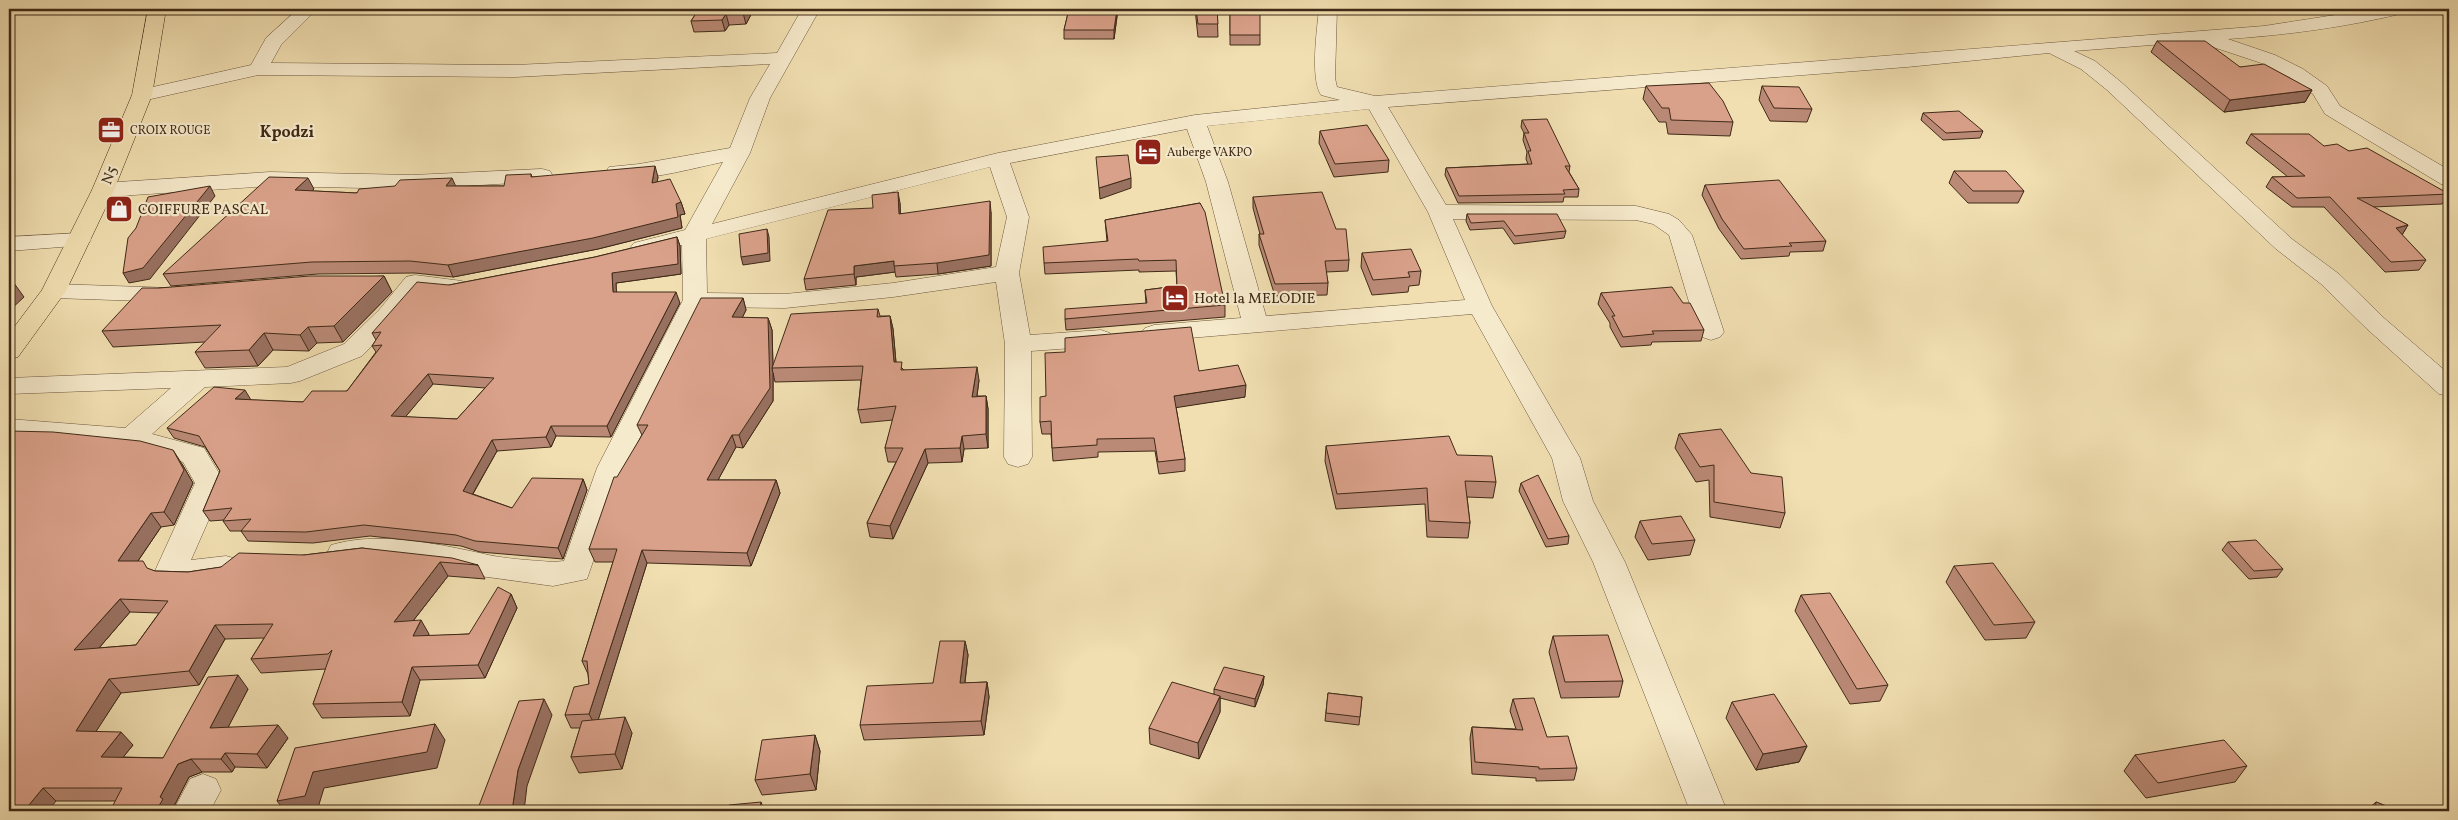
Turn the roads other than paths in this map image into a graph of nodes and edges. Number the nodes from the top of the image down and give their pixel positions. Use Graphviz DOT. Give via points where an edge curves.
graph roads {
  1 [pos="157,9"];
  2 [pos="308,9"];
  3 [pos="811,9"];
  4 [pos="1328,9"];
  5 [pos="2398,9"];
  6 [pos="2195,36"];
  7 [pos="2052,47"];
  8 [pos="782,58"];
  9 [pos="258,69"];
  10 [pos="142,95"];
  11 [pos="1375,102"];
  12 [pos="2332,110"];
  13 [pos="1195,121"];
  14 [pos="739,153"];
  15 [pos="998,159"];
  16 [pos="2449,160"];
  17 [pos="597,174"];
  18 [pos="560,175"];
  19 [pos="2449,179"];
  20 [pos="103,190"];
  21 [pos="1439,212"];
  22 [pos="694,235"];
  23 [pos="79,240"];
  24 [pos="9,244"];
  25 [pos="626,252"];
  26 [pos="1007,274"];
  27 [pos="385,282"];
  28 [pos="415,282"];
  29 [pos="470,283"];
  30 [pos="54,291"];
  31 [pos="197,293"];
  32 [pos="695,300"];
  33 [pos="1480,306"];
  34 [pos="1256,325"];
  35 [pos="1711,332"];
  36 [pos="1018,344"];
  37 [pos="9,351"];
  38 [pos="196,380"];
  39 [pos="9,386"];
  40 [pos="2449,388"];
  41 [pos="9,428"];
  42 [pos="131,438"];
  43 [pos="1018,457"];
  44 [pos="249,554"];
  45 [pos="313,556"];
  46 [pos="1708,811"];
  1 -- 10 [label="main road, N5 / N5"];
  2 -- 9 [label="street" via="273,42"];
  3 -- 8 [label="street"];
  4 -- 11 [label="street" via="1324,78 1328,90"];
  5 -- 6 [label="street" via="2264,31"];
  6 -- 7 [label="street"];
  6 -- 12 [label="street" via="2244,50 2294,72 2321,91"];
  7 -- 11 [label="street"];
  7 -- 40 [label="street" via="2088,64 2114,86 2284,244 2330,279"];
  8 -- 9 [label="street" via="515,71"];
  8 -- 14 [label="street" via="760,98"];
  9 -- 10 [label="street"];
  10 -- 20 [label="main road, N5 / N5"];
  11 -- 13 [label="street"];
  11 -- 21 [label="street"];
  12 -- 16 [label="street"];
  12 -- 19 [label="street"];
  13 -- 15 [label="street"];
  13 -- 34 [label="street" via="1217,182"];
  14 -- 17 [label="street" via="639,171"];
  14 -- 22 [label="street"];
  15 -- 22 [label="street"];
  15 -- 26 [label="street" via="1018,217"];
  18 -- 20 [label="street" via="412,182 270,178"];
  20 -- 23 [label="main road, N5 / N5"];
  21 -- 33 [label="street"];
  21 -- 35 [label="street" via="1636,213 1664,220 1680,235"];
  22 -- 25 [label="street"];
  22 -- 32 [label="street"];
  23 -- 24 [label="street"];
  23 -- 30 [label="main road, N5 / N5"];
  26 -- 32 [label="street" via="785,301"];
  26 -- 36 [label="street"];
  27 -- 28 [label="street"];
  28 -- 29 [label="street" via="453,286"];
  28 -- 38 [label="street" via="353,350 291,375"];
  30 -- 31 [label="street" via="169,296"];
  30 -- 37 [label="main road, N5 / N5"];
  32 -- 45 [label="street" via="611,468 576,571 553,574 370,549"];
  33 -- 34 [label="street"];
  33 -- 46 [label="street" via="1566,458 1578,501 1609,562"];
  34 -- 36 [label="street"];
  36 -- 43 [label="street"];
  38 -- 39 [label="street"];
  38 -- 42 [label="street"];
  41 -- 42 [label="street"];
  42 -- 44 [label="street" via="194,455 210,483 170,573 224,569 240,554"];
}
